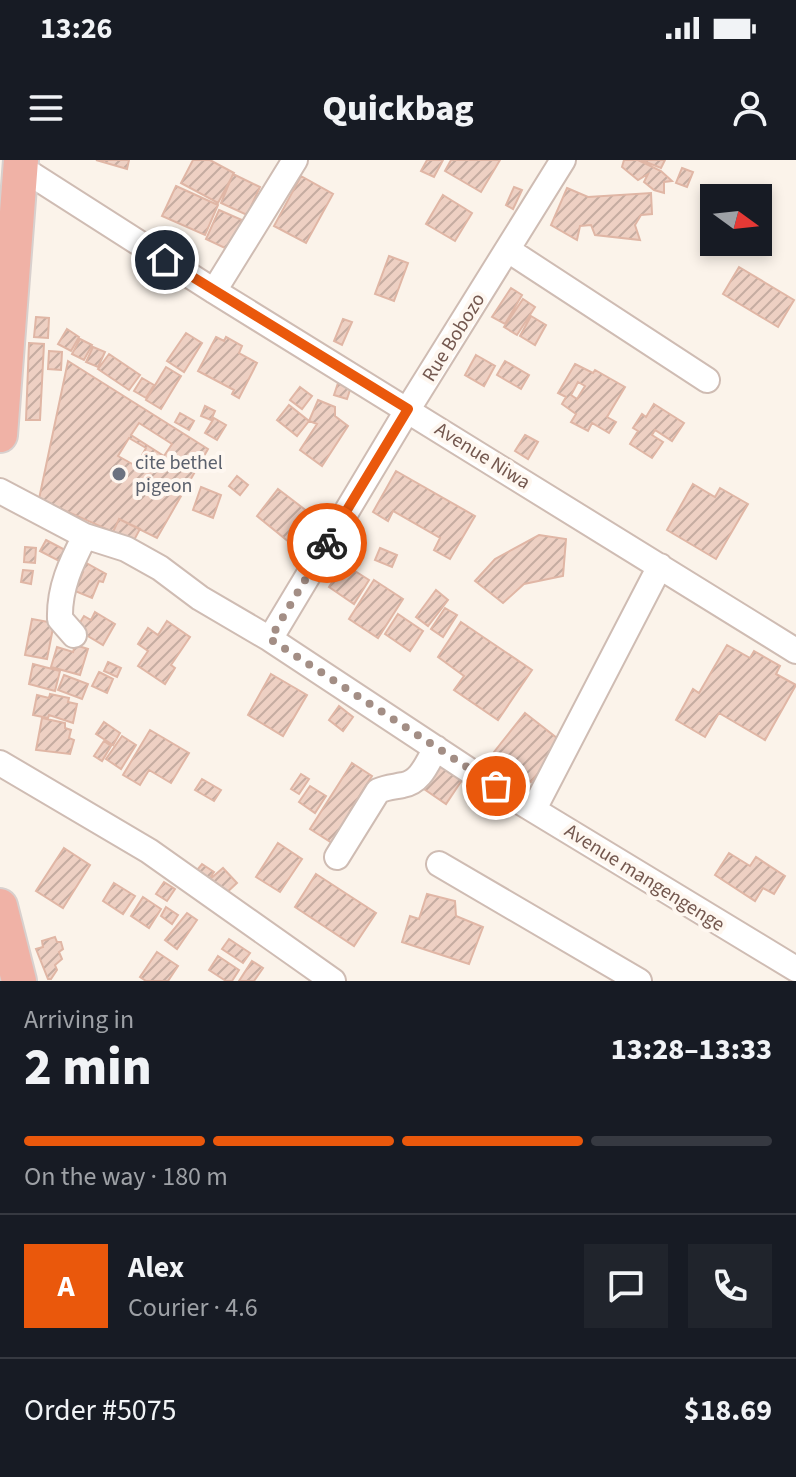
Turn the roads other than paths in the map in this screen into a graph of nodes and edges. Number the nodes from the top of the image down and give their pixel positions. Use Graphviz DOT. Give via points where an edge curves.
graph roads {
  1 [pos="295,160"];
  2 [pos="563,160"];
  3 [pos="20,164"];
  4 [pos="508,250"];
  5 [pos="214,291"];
  6 [pos="707,380"];
  7 [pos="408,409"];
  8 [pos="0,435"];
  9 [pos="0,491"];
  10 [pos="85,536"];
  11 [pos="660,566"];
  12 [pos="74,635"];
  13 [pos="270,639"];
  14 [pos="796,651"];
  15 [pos="436,748"];
  16 [pos="0,763"];
  17 [pos="534,809"];
  18 [pos="337,857"];
  19 [pos="439,864"];
  20 [pos="3,927"];
  21 [pos="796,969"];
  22 [pos="19,981"];
  23 [pos="333,981"];
  24 [pos="639,981"];
  1 -- 5 [label="street"];
  2 -- 4 [label="street, Rue Bobozo"];
  3 -- 5 [label="street, Avenue Niwa"];
  3 -- 8 [label="highway"];
  4 -- 6 [label="street"];
  4 -- 7 [label="street, Rue Bobozo"];
  5 -- 7 [label="street, Avenue Niwa"];
  7 -- 11 [label="street, Avenue Niwa"];
  7 -- 13 [label="street, Rue Bobozo"];
  9 -- 10 [label="street, Avenue mangengenge"];
  10 -- 12 [label="street" via="63,584 60,607 60,619"];
  10 -- 13 [label="street, Avenue mangengenge" via="126,549"];
  11 -- 14 [label="street, Avenue Niwa"];
  11 -- 17 [label="street"];
  13 -- 15 [label="street, Avenue mangengenge"];
  15 -- 17 [label="street, Avenue mangengenge"];
  15 -- 18 [label="street" via="412,783 378,791"];
  16 -- 23 [label="street" via="149,851"];
  17 -- 21 [label="street, Avenue mangengenge"];
  19 -- 24 [label="street"];
  20 -- 22 [label="highway"];
}
